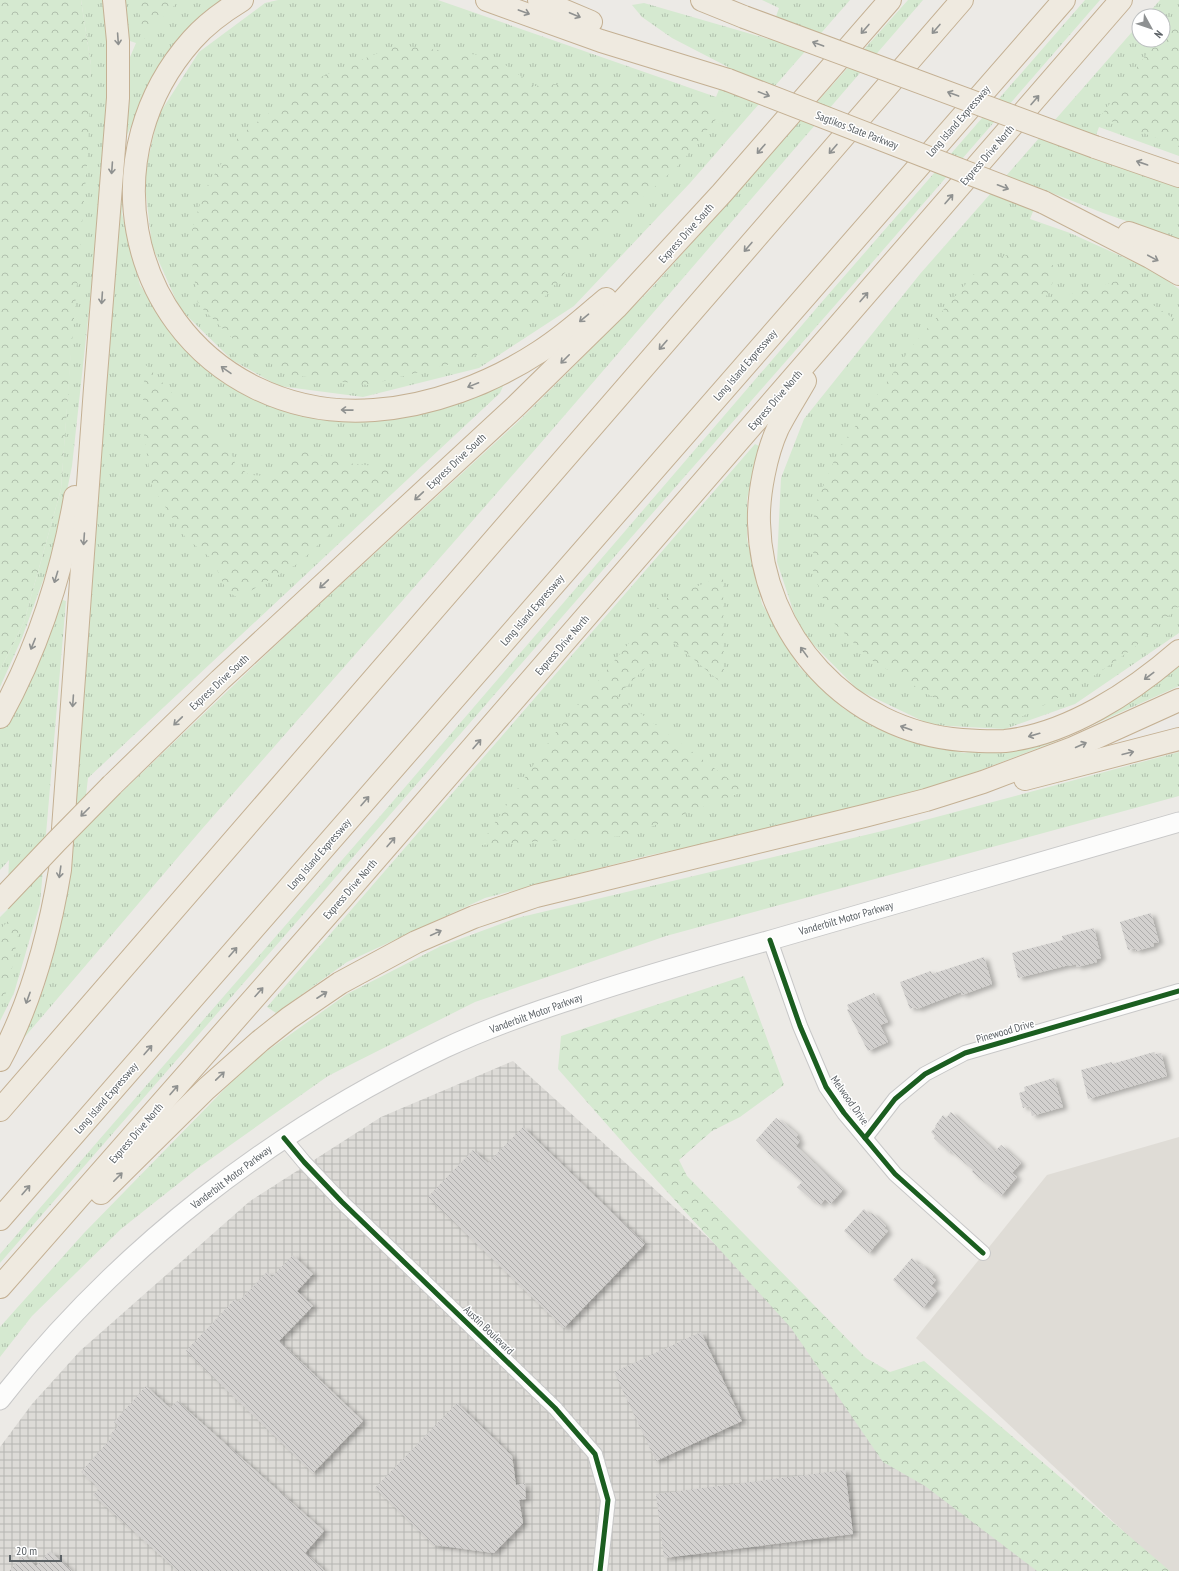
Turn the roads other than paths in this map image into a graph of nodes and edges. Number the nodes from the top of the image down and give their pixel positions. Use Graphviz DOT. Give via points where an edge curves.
graph roads {
  1 [pos="114,0"];
  2 [pos="242,0"];
  3 [pos="488,0"];
  4 [pos="539,0"];
  5 [pos="702,0"];
  6 [pos="716,0"];
  7 [pos="890,0"];
  8 [pos="962,0"];
  9 [pos="1064,0"];
  10 [pos="1122,0"];
  11 [pos="744,17"];
  12 [pos="728,80"];
  13 [pos="1179,176"];
  14 [pos="1043,202"];
  15 [pos="679,240"];
  16 [pos="1179,251"];
  17 [pos="1179,274"];
  18 [pos="839,326"];
  19 [pos="95,388"];
  20 [pos="1179,651"];
  21 [pos="1179,700"];
  22 [pos="0,717"];
  23 [pos="1179,739"];
  24 [pos="926,800"];
  25 [pos="1179,822"];
  26 [pos="0,901"];
  27 [pos="770,940"];
  28 [pos="1179,991"];
  29 [pos="0,1060"];
  30 [pos="0,1110"];
  31 [pos="284,1138"];
  32 [pos="865,1138"];
  33 [pos="0,1219"];
  34 [pos="983,1253"];
  35 [pos="0,1287"];
  36 [pos="0,1292"];
  37 [pos="0,1400"];
  38 [pos="600,1571"];
  1 -- 19 [label="highway, one-way" via="118,41 118,98"];
  15 -- 2 [label="highway, one-way" via="539,352 512,368 457,392 402,406 346,411 293,403 246,383 226,371 204,352 175,320 162,300 143,254 136,226 134,201 134,174 143,126 165,77 192,39"];
  3 -- 12 [label="highway, one-way" via="601,41"];
  4 -- 12 [label="highway, Sagtikos State Parkway, one-way"];
  5 -- 11 [label="highway"];
  6 -- 11 [label="highway"];
  7 -- 15 [label="highway, Express Drive South, one-way"];
  8 -- 30 [label="highway, one-way"];
  33 -- 9 [label="highway, Long Island Expressway, one-way"];
  18 -- 10 [label="highway, Express Drive North, one-way"];
  13 -- 11 [label="highway, one-way, bridge"];
  12 -- 14 [label="highway, Sagtikos State Parkway, one-way, bridge"];
  14 -- 16 [label="highway, Sagtikos State Parkway"];
  14 -- 17 [label="highway, one-way" via="1150,256"];
  15 -- 26 [label="highway, Express Drive South, one-way, bridge" via="616,308 537,386 220,680 112,785"];
  20 -- 18 [label="highway, one-way" via="1126,692 1085,715 1056,728 1005,741 956,740 915,731 878,716 830,682 804,652 779,612 765,568 759,523 764,478 777,430"];
  35 -- 18 [label="highway, Express Drive North, one-way"];
  19 -- 22 [label="highway, one-way" via="71,523 56,580 35,640"];
  19 -- 29 [label="highway, one-way" via="60,870 50,926 35,979"];
  24 -- 21 [label="highway, one-way" via="990,780 1073,748"];
  24 -- 23 [label="highway, one-way" via="1045,775"];
  36 -- 24 [label="highway, one-way" via="232,1064 314,1001 391,955 474,917 536,896"];
  25 -- 27 [label="main road, Vanderbilt Motor Parkway"];
  27 -- 31 [label="main road, Vanderbilt Motor Parkway" via="629,980 448,1046 381,1080"];
  27 -- 32 [label="street, Melwood Drive" via="800,1026 826,1087"];
  28 -- 32 [label="street, Pinewood Drive" via="965,1053 925,1074 895,1099"];
  31 -- 37 [label="main road, Vanderbilt Motor Parkway" via="221,1182 140,1250 74,1314 35,1356"];
  31 -- 38 [label="street, Austin Boulevard" via="342,1202 555,1408 595,1454 608,1500"];
  32 -- 34 [label="street, Melwood Drive" via="895,1174"];
}
